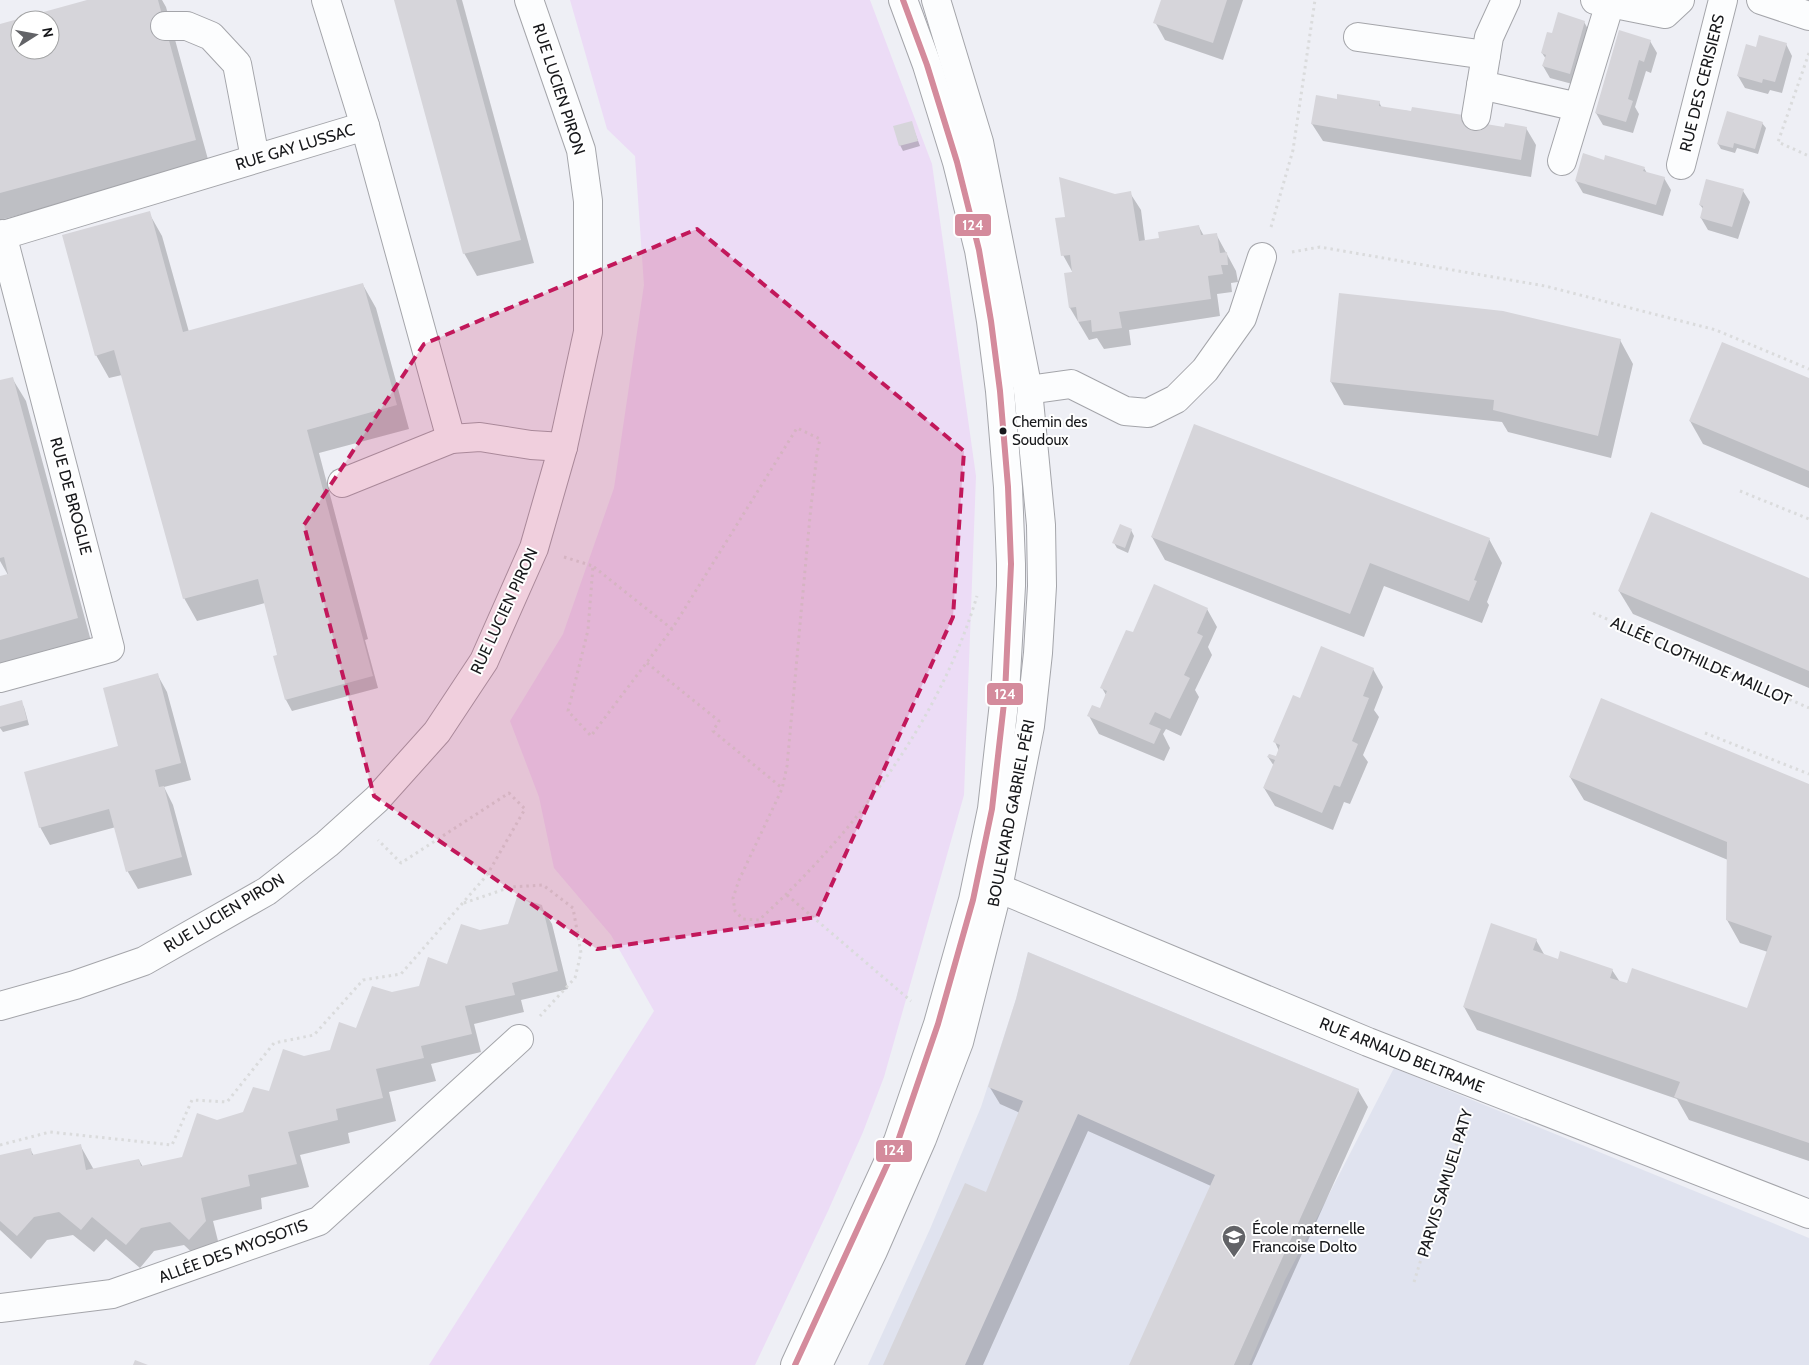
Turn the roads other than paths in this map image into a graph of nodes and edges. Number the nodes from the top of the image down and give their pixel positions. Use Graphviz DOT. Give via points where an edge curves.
graph roads {
  1 [pos="326,0"];
  2 [pos="529,0"];
  3 [pos="903,0"];
  4 [pos="936,0"];
  5 [pos="1506,0"];
  6 [pos="1680,0"];
  7 [pos="1723,0"];
  8 [pos="1761,0"];
  9 [pos="1603,2"];
  10 [pos="1809,16"];
  11 [pos="165,26"];
  12 [pos="1358,37"];
  13 [pos="1486,55"];
  14 [pos="1481,85"];
  15 [pos="1578,107"];
  16 [pos="1476,116"];
  17 [pos="366,126"];
  18 [pos="255,158"];
  19 [pos="1562,161"];
  20 [pos="1681,165"];
  21 [pos="1,235"];
  22 [pos="1262,257"];
  23 [pos="1028,390"];
  24 [pos="451,439"];
  25 [pos="563,447"];
  26 [pos="342,483"];
  27 [pos="0,678"];
  28 [pos="998,888"];
  29 [pos="0,1006"];
  30 [pos="519,1039"];
  31 [pos="1809,1214"];
  32 [pos="0,1308"];
  33 [pos="795,1365"];
  34 [pos="818,1365"];
  1 -- 17 [label="street"];
  2 -- 25 [label="street, RUE LUCIEN PIRON" via="581,150 588,201 588,332"];
  3 -- 33 [label="street, BOULEVARD GABRIEL PÉRI" via="957,162 979,250 998,374 1008,487 1011,586 1005,694 992,808 973,900 938,1024 898,1141"];
  4 -- 23 [label="street, BOULEVARD GABRIEL PÉRI" via="979,142"];
  5 -- 13 [label="street" via="1489,37"];
  6 -- 9 [label="street" via="1665,14"];
  7 -- 20 [label="street, RUE DES CERISIERS"];
  8 -- 10 [label="street"];
  9 -- 15 [label="street"];
  11 -- 18 [label="street" via="187,26 211,36 237,64"];
  12 -- 13 [label="street"];
  13 -- 14 [label="street"];
  14 -- 15 [label="street"];
  14 -- 16 [label="street"];
  15 -- 19 [label="street"];
  17 -- 18 [label="street, RUE GAY LUSSAC"];
  17 -- 24 [label="street, RUE GAY LUSSAC"];
  18 -- 21 [label="street, RUE GAY LUSSAC"];
  21 -- 27 [label="street, RUE DE BROGLIE" via="110,648"];
  22 -- 23 [label="street" via="1242,318 1206,370 1176,400 1148,414 1125,410 1071,384"];
  23 -- 28 [label="street, BOULEVARD GABRIEL PÉRI" via="1041,525 1038,653 1030,726"];
  24 -- 25 [label="street" via="480,437"];
  24 -- 26 [label="street"];
  25 -- 29 [label="street, RUE LUCIEN PIRON" via="534,548 484,661 437,732 378,799 267,891 144,961"];
  28 -- 31 [label="street, RUE ARNAUD BELTRAME" via="1368,1042"];
  28 -- 34 [label="street, BOULEVARD GABRIEL PÉRI" via="958,1042 926,1130"];
  30 -- 32 [label="street, ALLÉE DES MYOSOTIS" via="319,1221 112,1294"];
}
